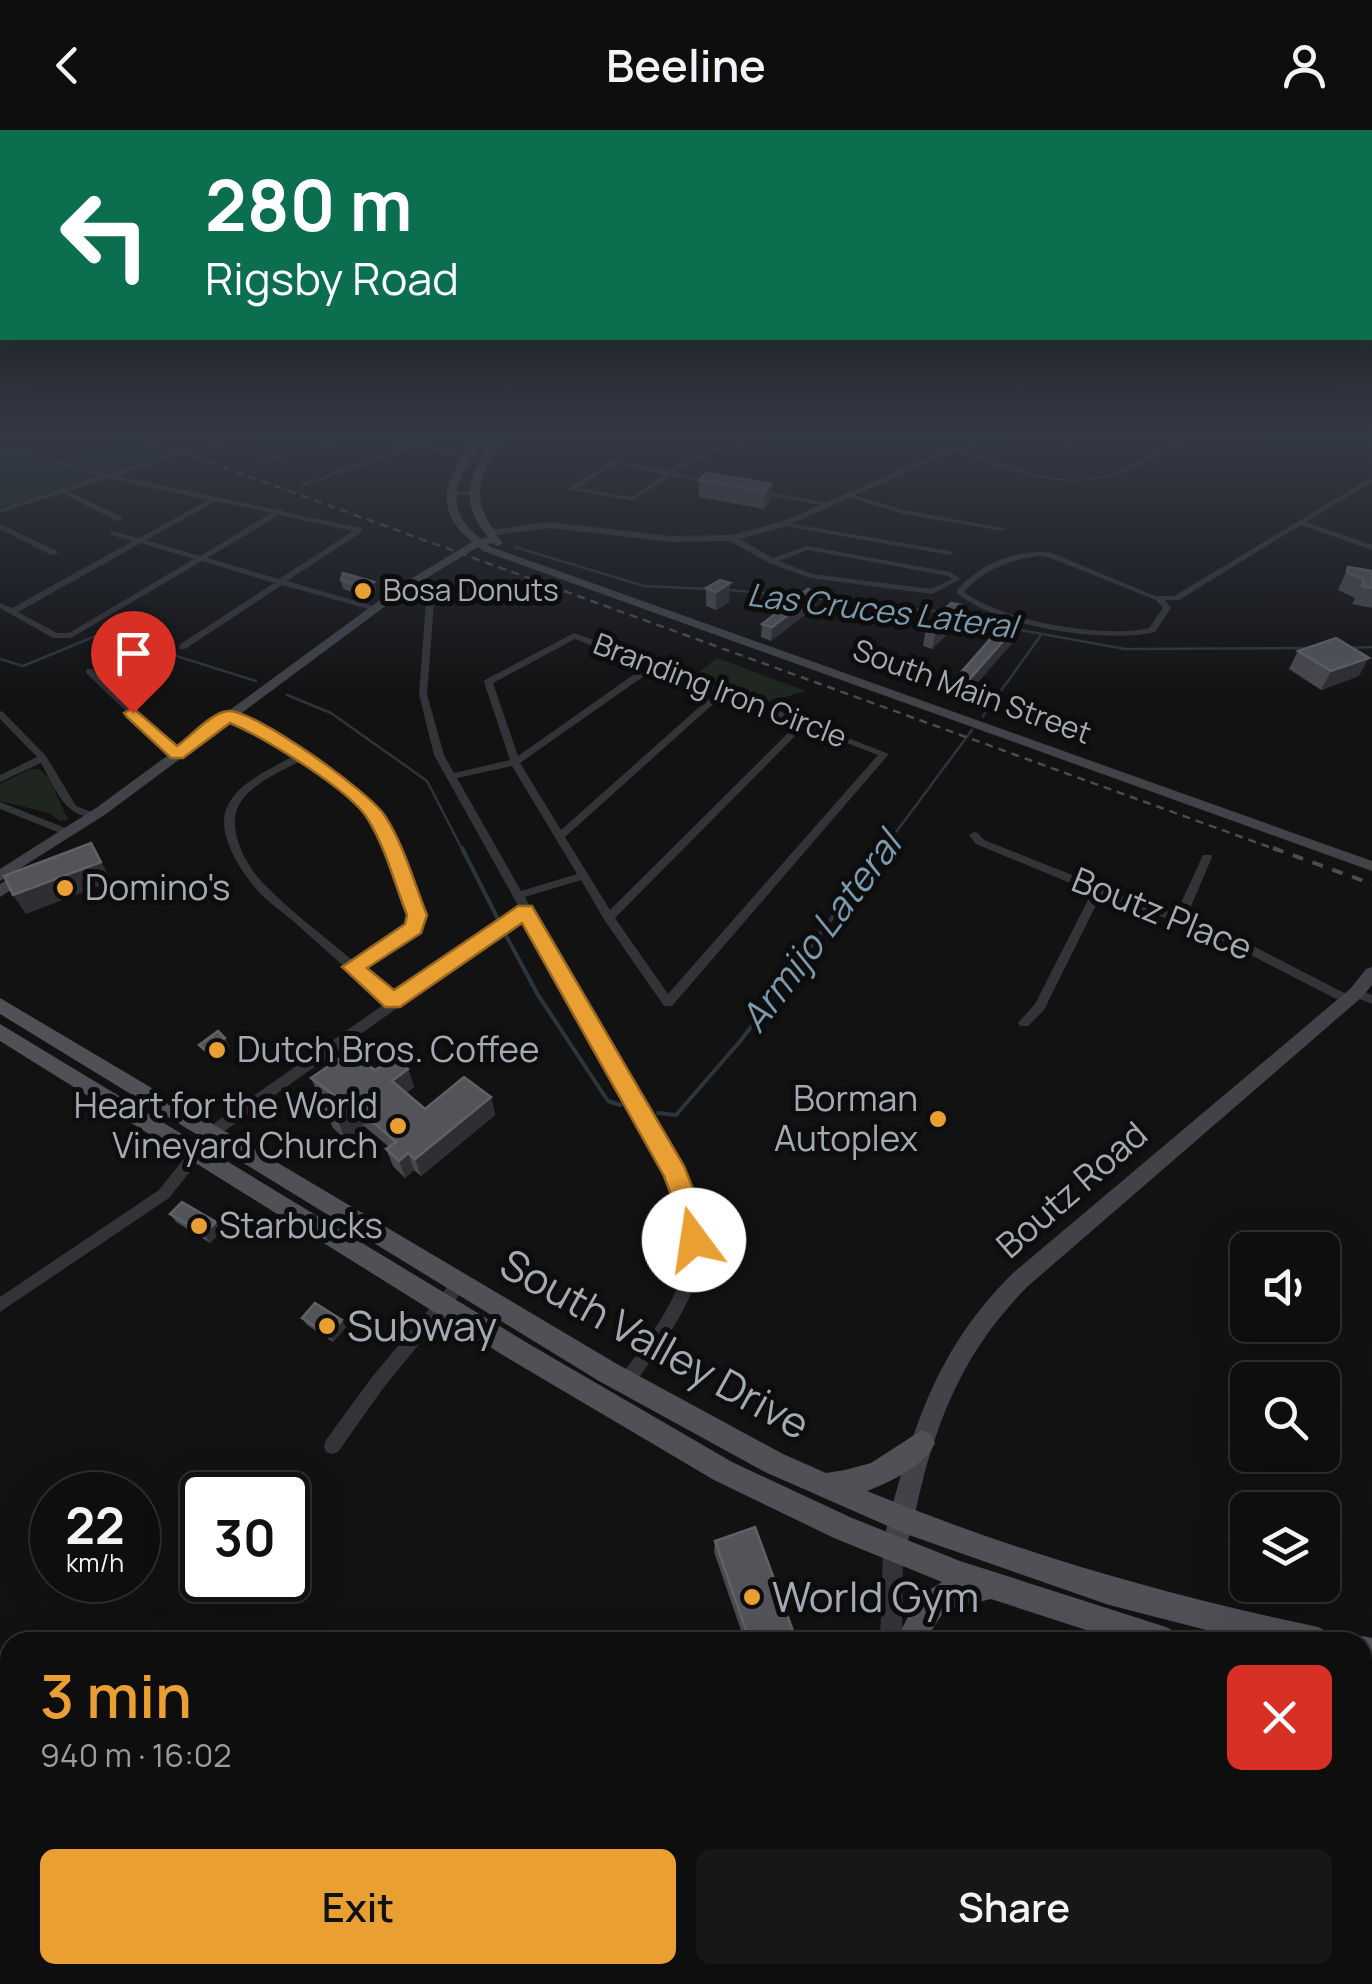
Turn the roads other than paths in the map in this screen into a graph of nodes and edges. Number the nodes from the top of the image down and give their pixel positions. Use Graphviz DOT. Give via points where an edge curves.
graph roads {
  1 [pos="169,525"];
  2 [pos="259,525"];
  3 [pos="337,525"];
  4 [pos="460,525"];
  5 [pos="483,525"];
  6 [pos="782,525"];
  7 [pos="787,525"];
  8 [pos="977,525"];
  9 [pos="1299,525"];
  10 [pos="1306,525"];
  11 [pos="0,526"];
  12 [pos="1003,529"];
  13 [pos="114,533"];
  14 [pos="491,536"];
  15 [pos="732,538"];
  16 [pos="142,540"];
  17 [pos="474,540"];
  18 [pos="1372,548"];
  19 [pos="54,553"];
  20 [pos="950,553"];
  21 [pos="204,559"];
  22 [pos="518,559"];
  23 [pos="772,561"];
  24 [pos="282,580"];
  25 [pos="402,589"];
  26 [pos="1160,600"];
  27 [pos="0,605"];
  28 [pos="373,609"];
  29 [pos="12,612"];
  30 [pos="182,646"];
  31 [pos="654,666"];
  32 [pos="88,671"];
  33 [pos="722,692"];
  34 [pos="0,714"];
  35 [pos="228,716"];
  36 [pos="803,722"];
  37 [pos="177,754"];
  38 [pos="300,756"];
  39 [pos="43,758"];
  40 [pos="515,762"];
  41 [pos="1126,776"];
  42 [pos="450,777"];
  43 [pos="0,779"];
  44 [pos="0,805"];
  45 [pos="93,816"];
  46 [pos="69,833"];
  47 [pos="974,835"];
  48 [pos="559,837"];
  49 [pos="1372,855"];
  50 [pos="1207,857"];
  51 [pos="1372,866"];
  52 [pos="0,876"];
  53 [pos="582,876"];
  54 [pos="1099,890"];
  55 [pos="0,892"];
  56 [pos="517,896"];
  57 [pos="525,911"];
  58 [pos="609,918"];
  59 [pos="1180,919"];
  60 [pos="352,967"];
  61 [pos="1372,973"];
  62 [pos="1359,997"];
  63 [pos="393,1002"];
  64 [pos="0,1005"];
  65 [pos="1024,1023"];
  66 [pos="0,1031"];
  67 [pos="214,1131"];
  68 [pos="198,1155"];
  69 [pos="460,1282"];
  70 [pos="442,1304"];
  71 [pos="0,1305"];
  72 [pos="627,1382"];
  73 [pos="922,1444"];
  74 [pos="332,1446"];
  75 [pos="821,1484"];
  76 [pos="901,1518"];
  77 [pos="894,1548"];
  78 [pos="992,1587"];
  79 [pos="891,1632"];
  80 [pos="913,1632"];
  81 [pos="1134,1632"];
  82 [pos="1272,1632"];
  1 -- 16 [label="street"];
  2 -- 21 [label="street"];
  3 -- 24 [label="street" via="359,530"];
  4 -- 17 [label="main road"];
  5 -- 14 [label="main road, South Main Street"];
  6 -- 15 [label="street"];
  7 -- 20 [label="street"];
  8 -- 12 [label="street"];
  9 -- 26 [label="street" via="1176,598"];
  10 -- 18 [label="street"];
  11 -- 19 [label="street"];
  13 -- 16 [label="street"];
  14 -- 15 [label="street" via="578,531"];
  14 -- 17 [label="main road"];
  14 -- 22 [label="main road, South Main Street"];
  15 -- 23 [label="street"];
  16 -- 21 [label="street"];
  16 -- 29 [label="street"];
  17 -- 22 [label="main road, South Main Street"];
  17 -- 25 [label="main road"];
  21 -- 24 [label="street"];
  21 -- 29 [label="street" via="71,635 56,636"];
  22 -- 41 [label="main road, South Main Street"];
  23 -- 23 [label="street" via="807,548 957,580 932,592 810,576"];
  24 -- 28 [label="street"];
  24 -- 30 [label="street"];
  25 -- 28 [label="main road"];
  25 -- 42 [label="street" via="430,603 423,694"];
  26 -- 26 [label="street" via="1033,552 960,592 972,603 1042,624 1127,635 1152,630 1167,608"];
  27 -- 29 [label="street"];
  28 -- 35 [label="main road"];
  31 -- 33 [label="street, Branding Iron Circle"];
  31 -- 40 [label="street"];
  31 -- 40 [label="street, Branding Iron Circle" via="574,636 488,682"];
  32 -- 37 [label="street"];
  33 -- 36 [label="street, Branding Iron Circle"];
  33 -- 48 [label="street"];
  34 -- 39 [label="street"];
  35 -- 37 [label="main road"];
  35 -- 38 [label="street"];
  36 -- 58 [label="street"];
  36 -- 58 [label="street, Branding Iron Circle" via="884,754 668,1003"];
  37 -- 45 [label="main road"];
  38 -- 60 [label="street" via="362,798 416,906 414,928"];
  38 -- 60 [label="street" via="229,807 226,824 258,886"];
  39 -- 43 [label="street"];
  39 -- 45 [label="street" via="72,808"];
  40 -- 42 [label="street"];
  40 -- 48 [label="street, Branding Iron Circle"];
  41 -- 49 [label="main road, South Main Street"];
  41 -- 51 [label="main road, South Main Street"];
  42 -- 56 [label="street"];
  44 -- 46 [label="street"];
  45 -- 46 [label="main road"];
  46 -- 52 [label="main road"];
  46 -- 55 [label="main road"];
  47 -- 54 [label="street, Boutz Place"];
  48 -- 53 [label="street, Branding Iron Circle"];
  50 -- 59 [label="street"];
  53 -- 56 [label="street"];
  53 -- 58 [label="street, Branding Iron Circle"];
  54 -- 59 [label="street, Boutz Place"];
  54 -- 65 [label="street" via="1040,1008"];
  56 -- 57 [label="street"];
  57 -- 63 [label="street"];
  57 -- 72 [label="street" via="675,1173 692,1216 692,1264 681,1302"];
  59 -- 62 [label="street, Boutz Place"];
  60 -- 63 [label="street"];
  61 -- 62 [label="main road, Boutz Road"];
  62 -- 73 [label="main road, Boutz Road" via="998,1301 946,1375"];
  63 -- 67 [label="street"];
  64 -- 67 [label="main road, South Valley Drive"];
  66 -- 68 [label="main road, South Valley Drive"];
  67 -- 68 [label="street"];
  67 -- 69 [label="main road, South Valley Drive"];
  68 -- 70 [label="main road, South Valley Drive"];
  68 -- 71 [label="street" via="164,1194"];
  69 -- 70 [label="street"];
  69 -- 72 [label="main road, South Valley Drive"];
  70 -- 74 [label="street"];
  70 -- 77 [label="main road, South Valley Drive" via="723,1470"];
  72 -- 75 [label="main road, South Valley Drive"];
  73 -- 75 [label="main road" via="885,1472 854,1484"];
  73 -- 76 [label="main road, Boutz Road"];
  75 -- 76 [label="main road, South Valley Drive"];
  76 -- 77 [label="main road, Boutz Road"];
  76 -- 82 [label="main road, South Valley Drive" via="1012,1561"];
  77 -- 78 [label="main road, South Valley Drive"];
  77 -- 79 [label="street"];
  78 -- 80 [label="main road" via="934,1598"];
  78 -- 81 [label="main road, South Valley Drive"];
}
